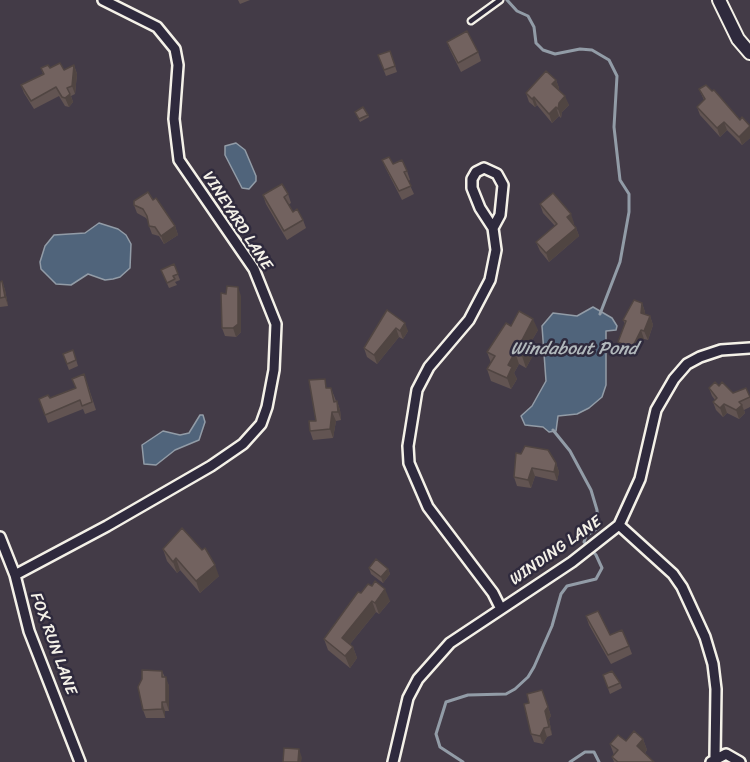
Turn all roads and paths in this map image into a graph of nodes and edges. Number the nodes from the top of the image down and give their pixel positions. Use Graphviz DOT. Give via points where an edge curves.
graph roads {
  1 [pos="103,0"];
  2 [pos="500,0"];
  3 [pos="719,0"];
  4 [pos="471,21"];
  5 [pos="750,53"];
  6 [pos="493,228"];
  7 [pos="750,348"];
  8 [pos="620,525"];
  9 [pos="0,537"];
  10 [pos="15,575"];
  11 [pos="500,607"];
  12 [pos="713,760"];
  13 [pos="80,762"];
  14 [pos="393,762"];
  15 [pos="740,762"];
  1 -- 10 [label="street, VINEYARD LANE" via="157,27 175,49 179,160 254,269 276,324 274,370 261,424 243,444 128,514"];
  2 -- 4 [label="lane"];
  3 -- 5 [label="street" via="738,39"];
  6 -- 6 [label="street" via="500,215 503,185 497,174 484,168 476,172 472,188"];
  6 -- 11 [label="street" via="496,250 490,280 469,320 429,367 417,390 408,446 409,463 428,507"];
  7 -- 8 [label="street, WINDING LANE" via="721,350 700,357 687,364 674,379 656,410 640,479"];
  8 -- 11 [label="street, WINDING LANE" via="581,556"];
  8 -- 12 [label="street" via="673,574 705,638 716,689"];
  9 -- 10 [label="street, FOX RUN LANE"];
  10 -- 13 [label="street, FOX RUN LANE" via="29,631"];
  11 -- 14 [label="street, WINDING LANE" via="450,643 418,679 401,721"];
  12 -- 15 [label="street" via="726,754"];
}
